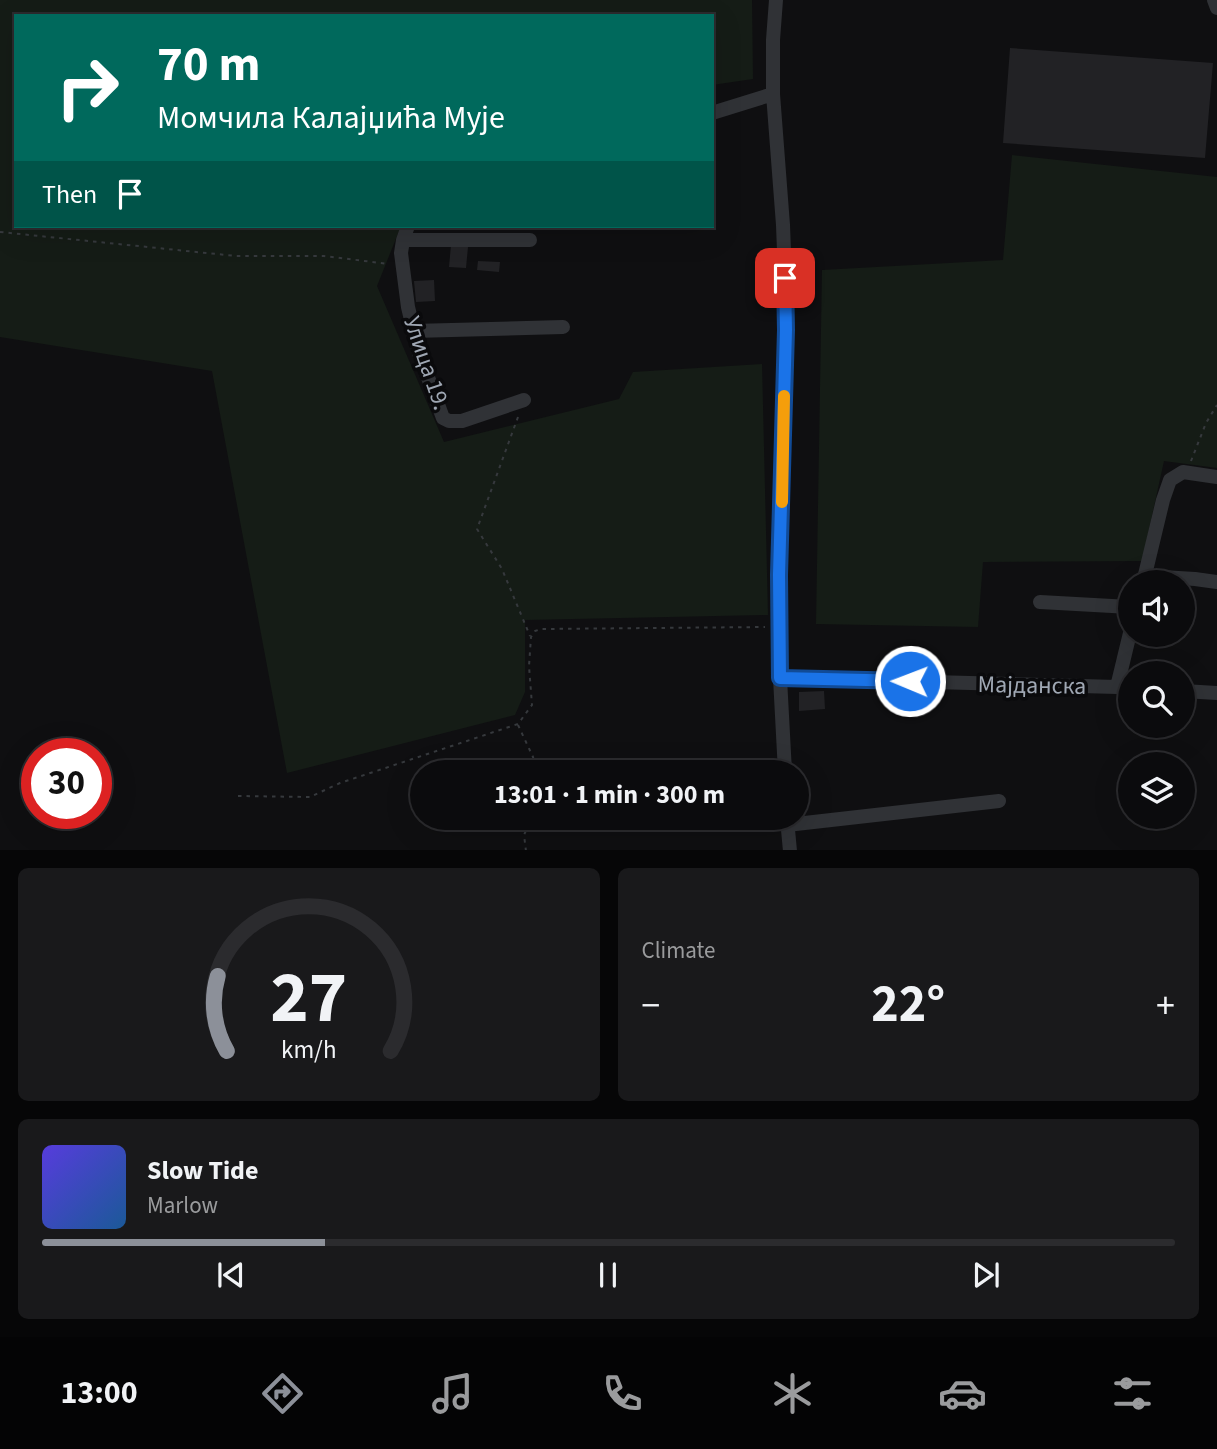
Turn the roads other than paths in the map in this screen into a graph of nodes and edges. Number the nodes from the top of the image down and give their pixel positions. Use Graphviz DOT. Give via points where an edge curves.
graph roads {
  1 [pos="776,0"];
  2 [pos="1214,0"];
  3 [pos="1217,8"];
  4 [pos="774,94"];
  5 [pos="714,112"];
  6 [pos="406,233"];
  7 [pos="530,240"];
  8 [pos="563,327"];
  9 [pos="413,331"];
  10 [pos="524,400"];
  11 [pos="1217,477"];
  12 [pos="1146,570"];
  13 [pos="1195,579"];
  14 [pos="1217,582"];
  15 [pos="1040,602"];
  16 [pos="1118,606"];
  17 [pos="780,678"];
  18 [pos="1118,687"];
  19 [pos="1195,692"];
  20 [pos="1217,693"];
  21 [pos="784,760"];
  22 [pos="999,801"];
  23 [pos="809,819"];
  24 [pos="788,830"];
  25 [pos="790,850"];
  1 -- 4 [label="street"];
  2 -- 3 [label="street"];
  4 -- 5 [label="street"];
  4 -- 17 [label="street" via="786,330"];
  6 -- 7 [label="street"];
  6 -- 9 [label="street, Улица 19." via="401,253"];
  8 -- 9 [label="street"];
  9 -- 10 [label="street, Улица 19." via="443,418 461,421"];
  11 -- 12 [label="street" via="1183,472 1170,480"];
  13 -- 14 [label="street"];
  15 -- 16 [label="street"];
  17 -- 18 [label="street, Мајданска"];
  17 -- 21 [label="street"];
  19 -- 20 [label="street"];
  22 -- 23 [label="street"];
  24 -- 25 [label="street"];
}
